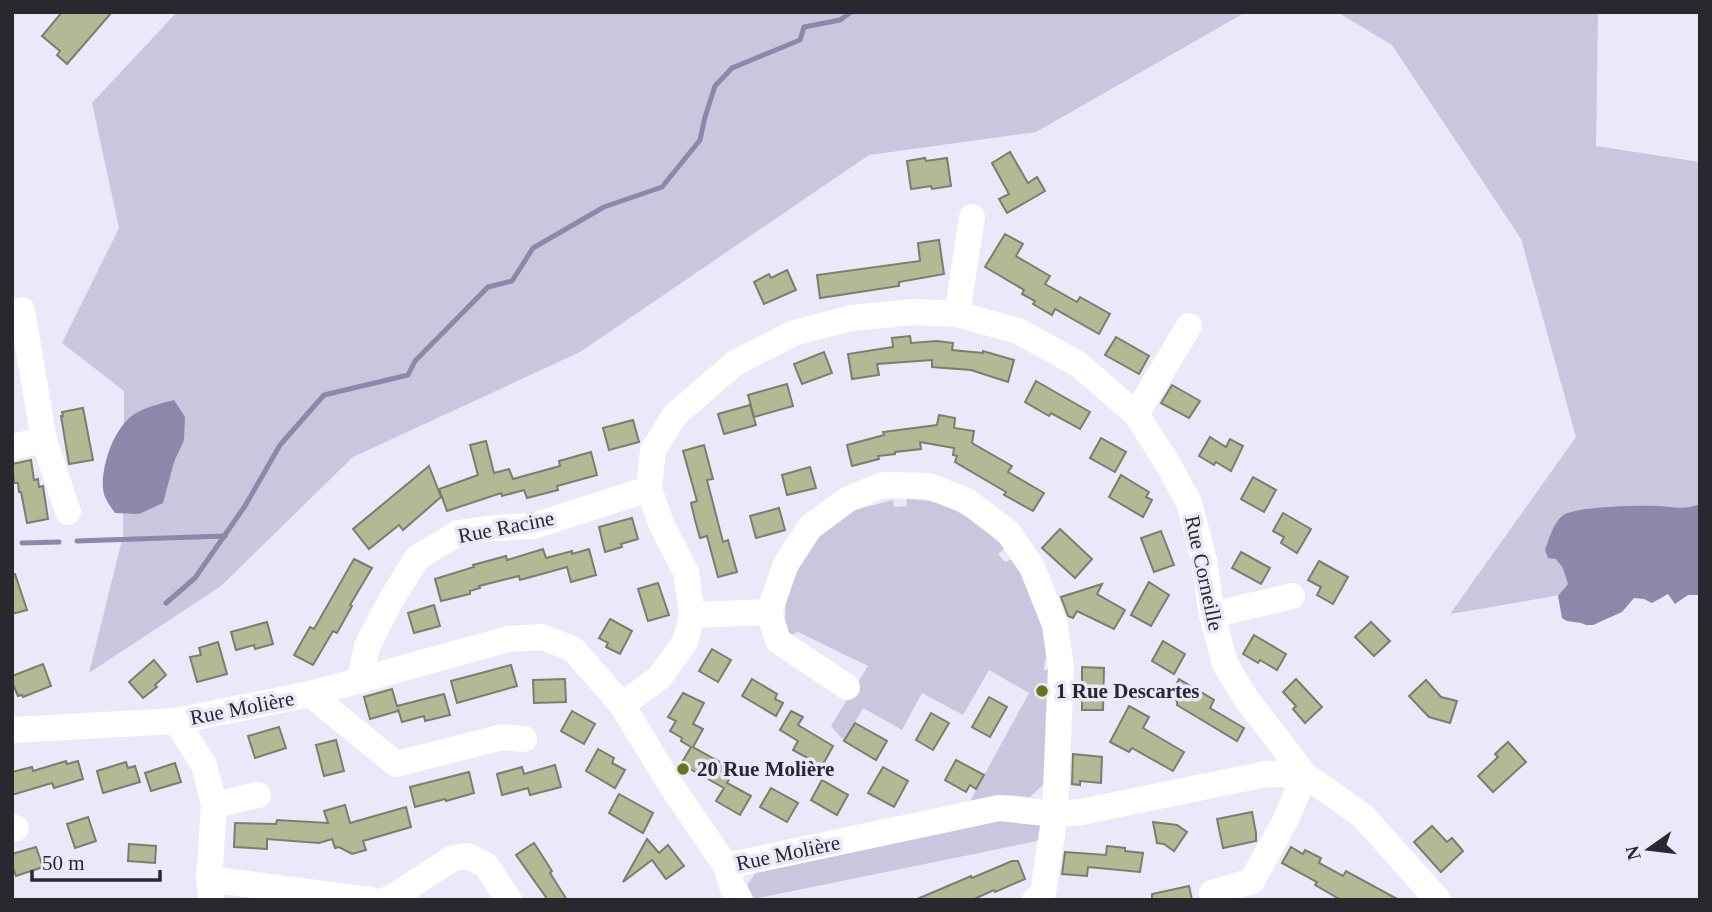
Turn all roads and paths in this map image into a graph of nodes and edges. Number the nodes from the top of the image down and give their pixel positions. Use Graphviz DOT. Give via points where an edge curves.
graph roads {
  1 [pos="972,217"];
  2 [pos="22,310"];
  3 [pos="957,314"];
  4 [pos="1189,326"];
  5 [pos="1136,414"];
  6 [pos="44,440"];
  7 [pos="12,447"];
  8 [pos="649,489"];
  9 [pos="68,512"];
  10 [pos="1292,596"];
  11 [pos="769,612"];
  12 [pos="692,615"];
  13 [pos="1212,615"];
  14 [pos="360,681"];
  15 [pos="847,687"];
  16 [pos="310,694"];
  17 [pos="622,705"];
  18 [pos="176,721"];
  19 [pos="12,730"];
  20 [pos="524,739"];
  21 [pos="1305,775"];
  22 [pos="258,795"];
  23 [pos="214,805"];
  24 [pos="1055,814"];
  25 [pos="726,866"];
  26 [pos="210,889"];
  27 [pos="1212,893"];
  28 [pos="370,900"];
  29 [pos="385,900"];
  30 [pos="509,900"];
  31 [pos="740,900"];
  32 [pos="1035,900"];
  33 [pos="1438,900"];
  1 -- 3 [label="street"];
  2 -- 6 [label="street"];
  3 -- 5 [label="street, Rue Corneille" via="1018,331 1078,364"];
  3 -- 8 [label="street, Rue Corneille" via="915,312 851,318 794,332 736,363 675,415 653,450"];
  4 -- 5 [label="street"];
  5 -- 13 [label="street, Rue Corneille" via="1189,503"];
  6 -- 7 [label="street"];
  6 -- 9 [label="street"];
  8 -- 12 [label="street, Rue Corneille" via="686,572"];
  8 -- 14 [label="street, Rue Racine" via="533,526 458,533 417,558 367,646"];
  10 -- 13 [label="street"];
  11 -- 12 [label="street"];
  11 -- 15 [label="street" via="778,641"];
  11 -- 24 [label="street" via="786,564 810,527 848,499 883,485 929,486 967,501 1008,532 1032,567 1055,625 1061,668"];
  12 -- 17 [label="street, Rue Corneille" via="685,642 660,677"];
  13 -- 21 [label="street, Rue Corneille" via="1225,664"];
  14 -- 16 [label="street, Rue Molière"];
  14 -- 17 [label="street, Rue Molière" via="508,639 542,637 573,649"];
  16 -- 18 [label="street, Rue Molière"];
  16 -- 20 [label="street" via="396,764 502,737"];
  17 -- 25 [label="street, Rue Molière"];
  18 -- 19 [label="street, Rue Molière"];
  18 -- 23 [label="street" via="204,765"];
  21 -- 24 [label="street, Rue Molière" via="1266,774"];
  21 -- 27 [label="street" via="1252,881"];
  21 -- 33 [label="street, Rue Corneille" via="1363,816"];
  22 -- 23 [label="street"];
  23 -- 26 [label="street"];
  24 -- 25 [label="street, Rue Molière" via="999,808"];
  24 -- 32 [label="street" via="1043,893"];
  25 -- 31 [label="street"];
  26 -- 28 [label="street"];
  29 -- 30 [label="street" via="453,858 467,856 486,865"];
}
